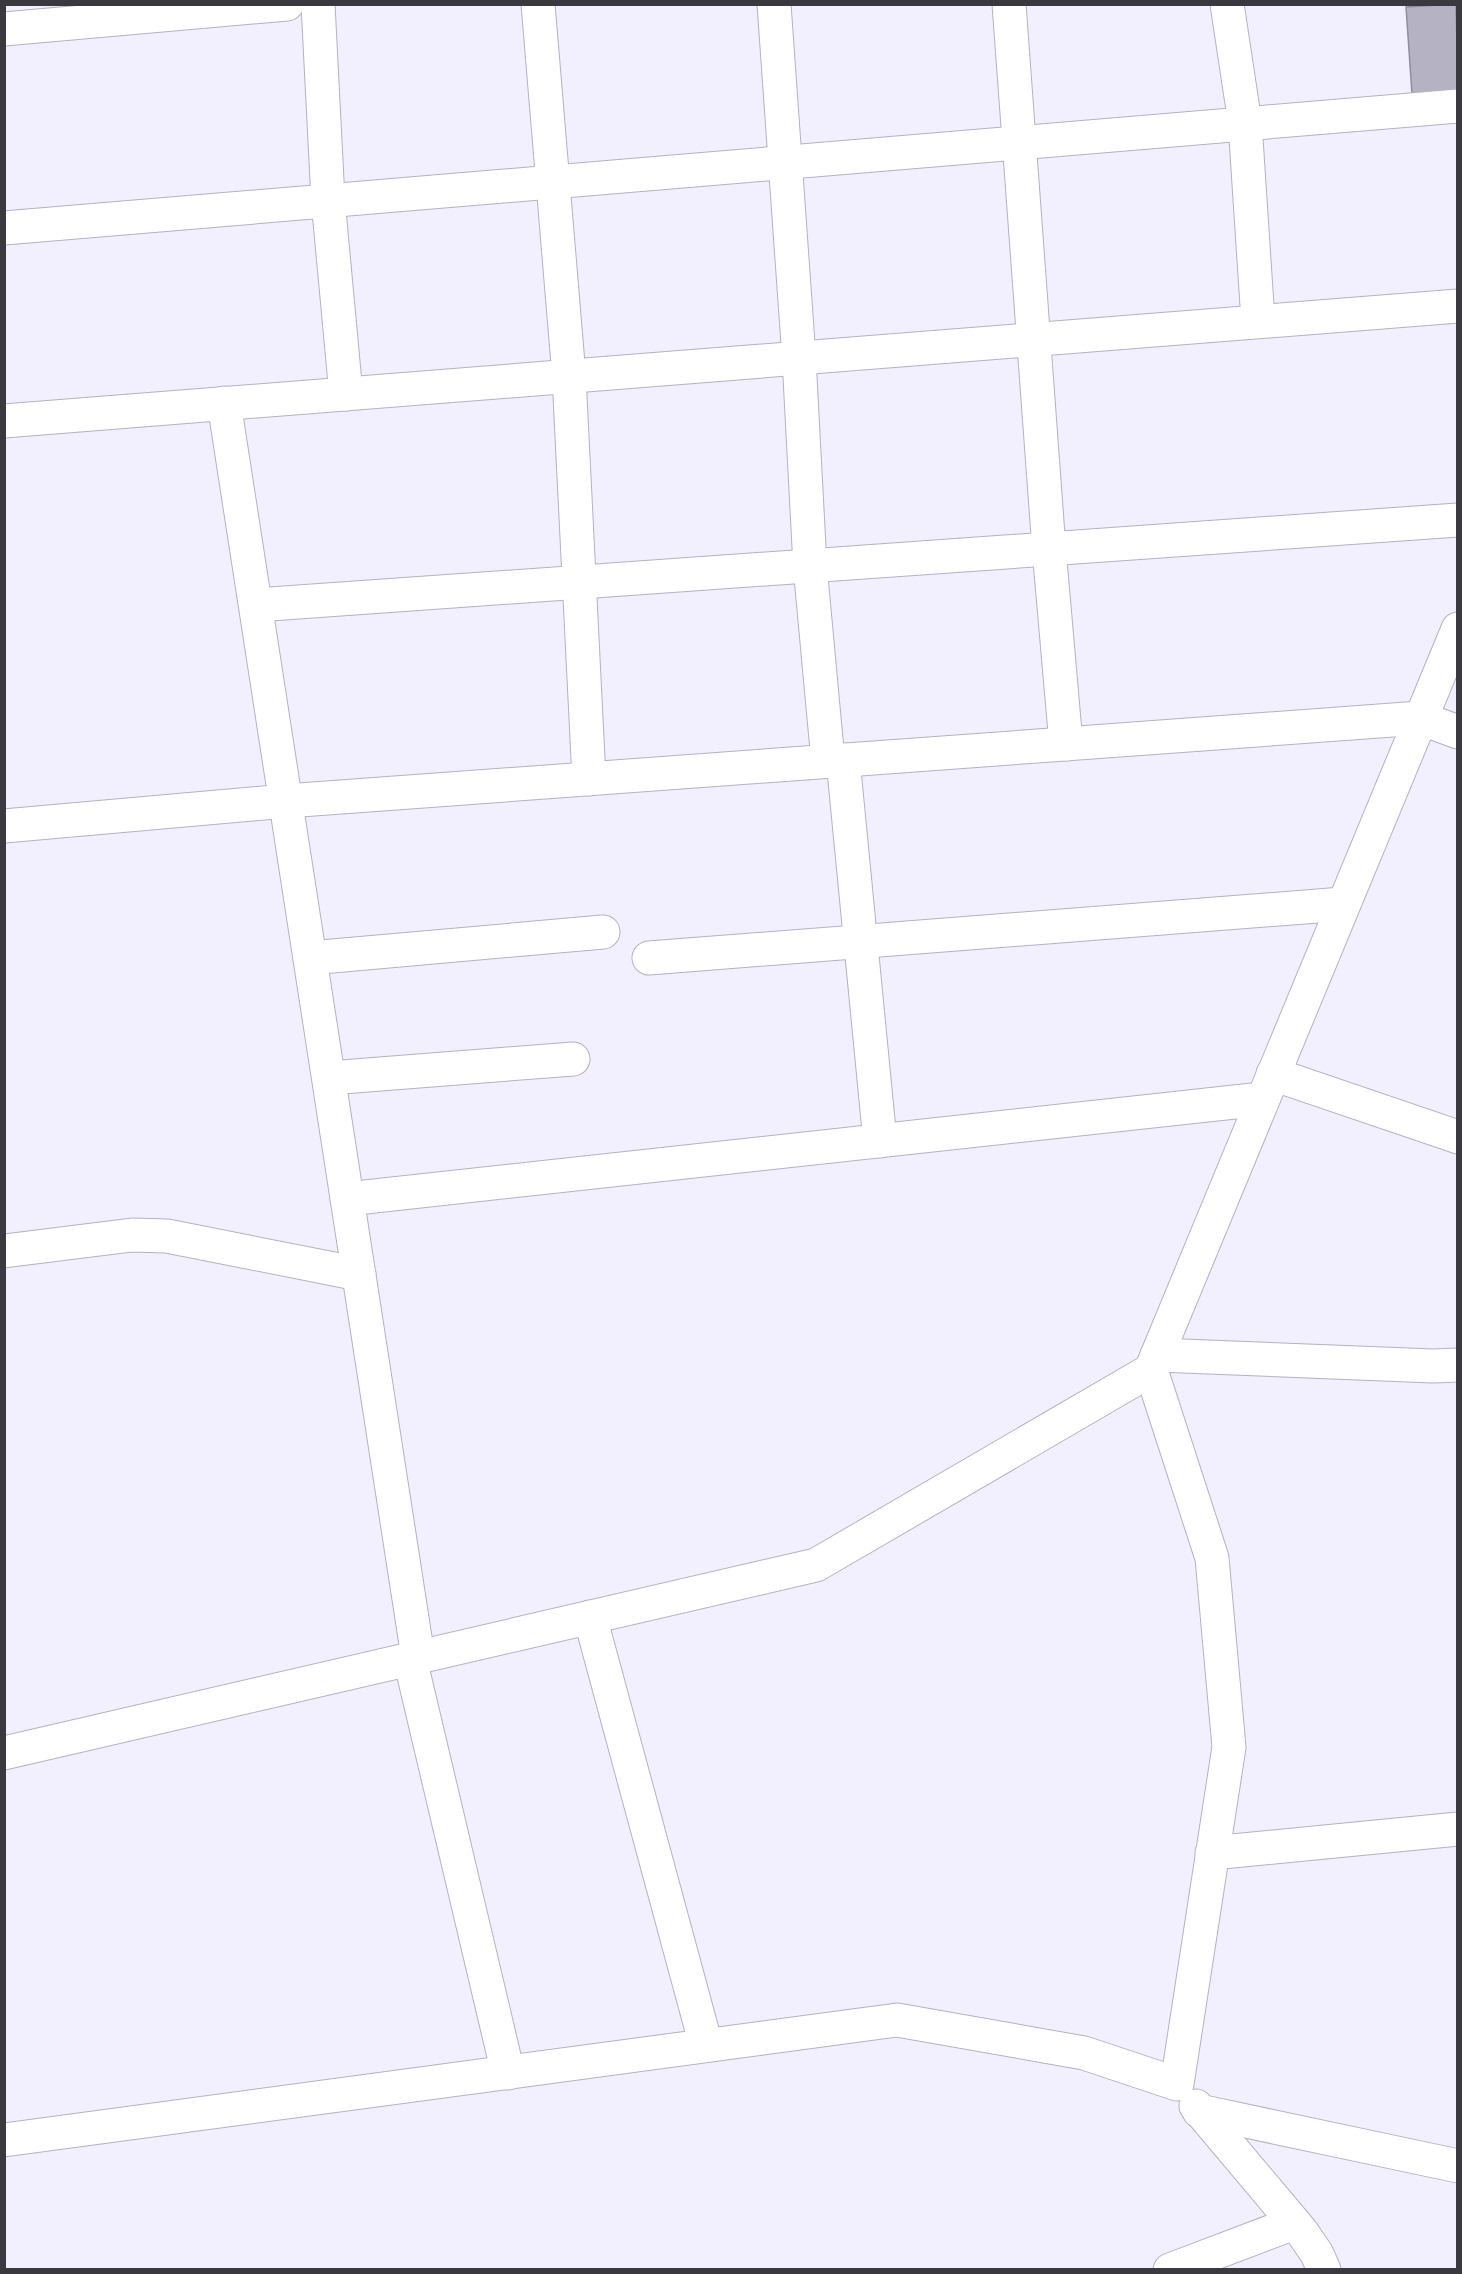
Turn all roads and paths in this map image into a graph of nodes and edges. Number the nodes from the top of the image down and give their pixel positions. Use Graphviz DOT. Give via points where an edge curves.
graph roads {
  1 [pos="287,4"];
  2 [pos="318,4"];
  3 [pos="538,4"];
  4 [pos="774,4"];
  5 [pos="1009,4"];
  6 [pos="1227,4"];
  7 [pos="4,29"];
  8 [pos="1458,105"];
  9 [pos="1245,123"];
  10 [pos="1019,143"];
  11 [pos="786,162"];
  12 [pos="553,182"];
  13 [pos="328,200"];
  14 [pos="4,228"];
  15 [pos="1458,306"];
  16 [pos="1258,321"];
  17 [pos="1035,339"];
  18 [pos="799,358"];
  19 [pos="569,376"];
  20 [pos="346,394"];
  21 [pos="224,404"];
  22 [pos="4,421"];
  23 [pos="1458,520"];
  24 [pos="1049,549"];
  25 [pos="810,566"];
  26 [pos="580,582"];
  27 [pos="256,605"];
  28 [pos="1458,629"];
  29 [pos="1420,718"];
  30 [pos="1458,732"];
  31 [pos="1066,744"];
  32 [pos="836,761"];
  33 [pos="589,779"];
  34 [pos="286,801"];
  35 [pos="4,826"];
  36 [pos="1343,904"];
  37 [pos="603,932"];
  38 [pos="861,943"];
  39 [pos="310,958"];
  40 [pos="649,958"];
  41 [pos="573,1059"];
  42 [pos="329,1078"];
  43 [pos="1268,1087"];
  44 [pos="1458,1137"];
  45 [pos="880,1141"];
  46 [pos="347,1199"];
  47 [pos="4,1251"];
  48 [pos="359,1274"];
  49 [pos="1154,1362"];
  50 [pos="1458,1365"];
  51 [pos="590,1617"];
  52 [pos="414,1658"];
  53 [pos="4,1753"];
  54 [pos="1458,1829"];
  55 [pos="1212,1853"];
  56 [pos="706,2045"];
  57 [pos="508,2073"];
  58 [pos="1177,2084"];
  59 [pos="1199,2111"];
  60 [pos="4,2140"];
  61 [pos="1458,2166"];
  62 [pos="1294,2223"];
  63 [pos="1170,2270"];
  64 [pos="1324,2270"];
  1 -- 7 [label="street"];
  2 -- 13 [label="street"];
  3 -- 12 [label="street"];
  4 -- 11 [label="street"];
  5 -- 10 [label="street"];
  6 -- 9 [label="street"];
  8 -- 9 [label="street"];
  9 -- 10 [label="street"];
  9 -- 16 [label="street"];
  10 -- 11 [label="street"];
  10 -- 17 [label="street"];
  11 -- 12 [label="street"];
  11 -- 18 [label="street"];
  12 -- 13 [label="street"];
  12 -- 19 [label="street"];
  13 -- 14 [label="street"];
  13 -- 20 [label="street"];
  15 -- 16 [label="street"];
  16 -- 17 [label="street"];
  17 -- 18 [label="street"];
  17 -- 24 [label="street"];
  18 -- 19 [label="street"];
  18 -- 25 [label="street"];
  19 -- 20 [label="street"];
  19 -- 26 [label="street"];
  20 -- 21 [label="street"];
  21 -- 22 [label="street"];
  21 -- 27 [label="street"];
  23 -- 24 [label="street"];
  24 -- 25 [label="street"];
  24 -- 31 [label="street"];
  25 -- 26 [label="street"];
  25 -- 32 [label="street"];
  26 -- 27 [label="street"];
  26 -- 33 [label="street"];
  27 -- 34 [label="street"];
  28 -- 29 [label="street"];
  29 -- 30 [label="street"];
  29 -- 31 [label="street"];
  29 -- 36 [label="street"];
  31 -- 32 [label="street"];
  32 -- 33 [label="street"];
  32 -- 38 [label="street"];
  33 -- 34 [label="street"];
  34 -- 35 [label="street"];
  34 -- 39 [label="street"];
  36 -- 38 [label="street"];
  36 -- 43 [label="street"];
  37 -- 39 [label="street"];
  38 -- 40 [label="street"];
  38 -- 45 [label="street"];
  39 -- 42 [label="street"];
  41 -- 42 [label="street"];
  42 -- 46 [label="street"];
  43 -- 44 [label="street"];
  43 -- 45 [label="street"];
  43 -- 49 [label="street"];
  45 -- 46 [label="street"];
  46 -- 48 [label="street"];
  47 -- 48 [label="street" via="132,1235 159,1236"];
  48 -- 52 [label="street"];
  49 -- 50 [label="street"];
  49 -- 51 [label="street" via="816,1565"];
  49 -- 55 [label="street" via="1212,1558 1229,1747"];
  51 -- 52 [label="street"];
  51 -- 56 [label="street"];
  52 -- 53 [label="street"];
  52 -- 57 [label="street"];
  54 -- 55 [label="street"];
  55 -- 58 [label="street"];
  56 -- 57 [label="street"];
  56 -- 58 [label="street" via="897,2020 1084,2053"];
  57 -- 60 [label="street"];
  58 -- 59 [label="street"];
  59 -- 61 [label="street"];
  59 -- 62 [label="street"];
  62 -- 63 [label="street"];
  62 -- 64 [label="street"];
}
